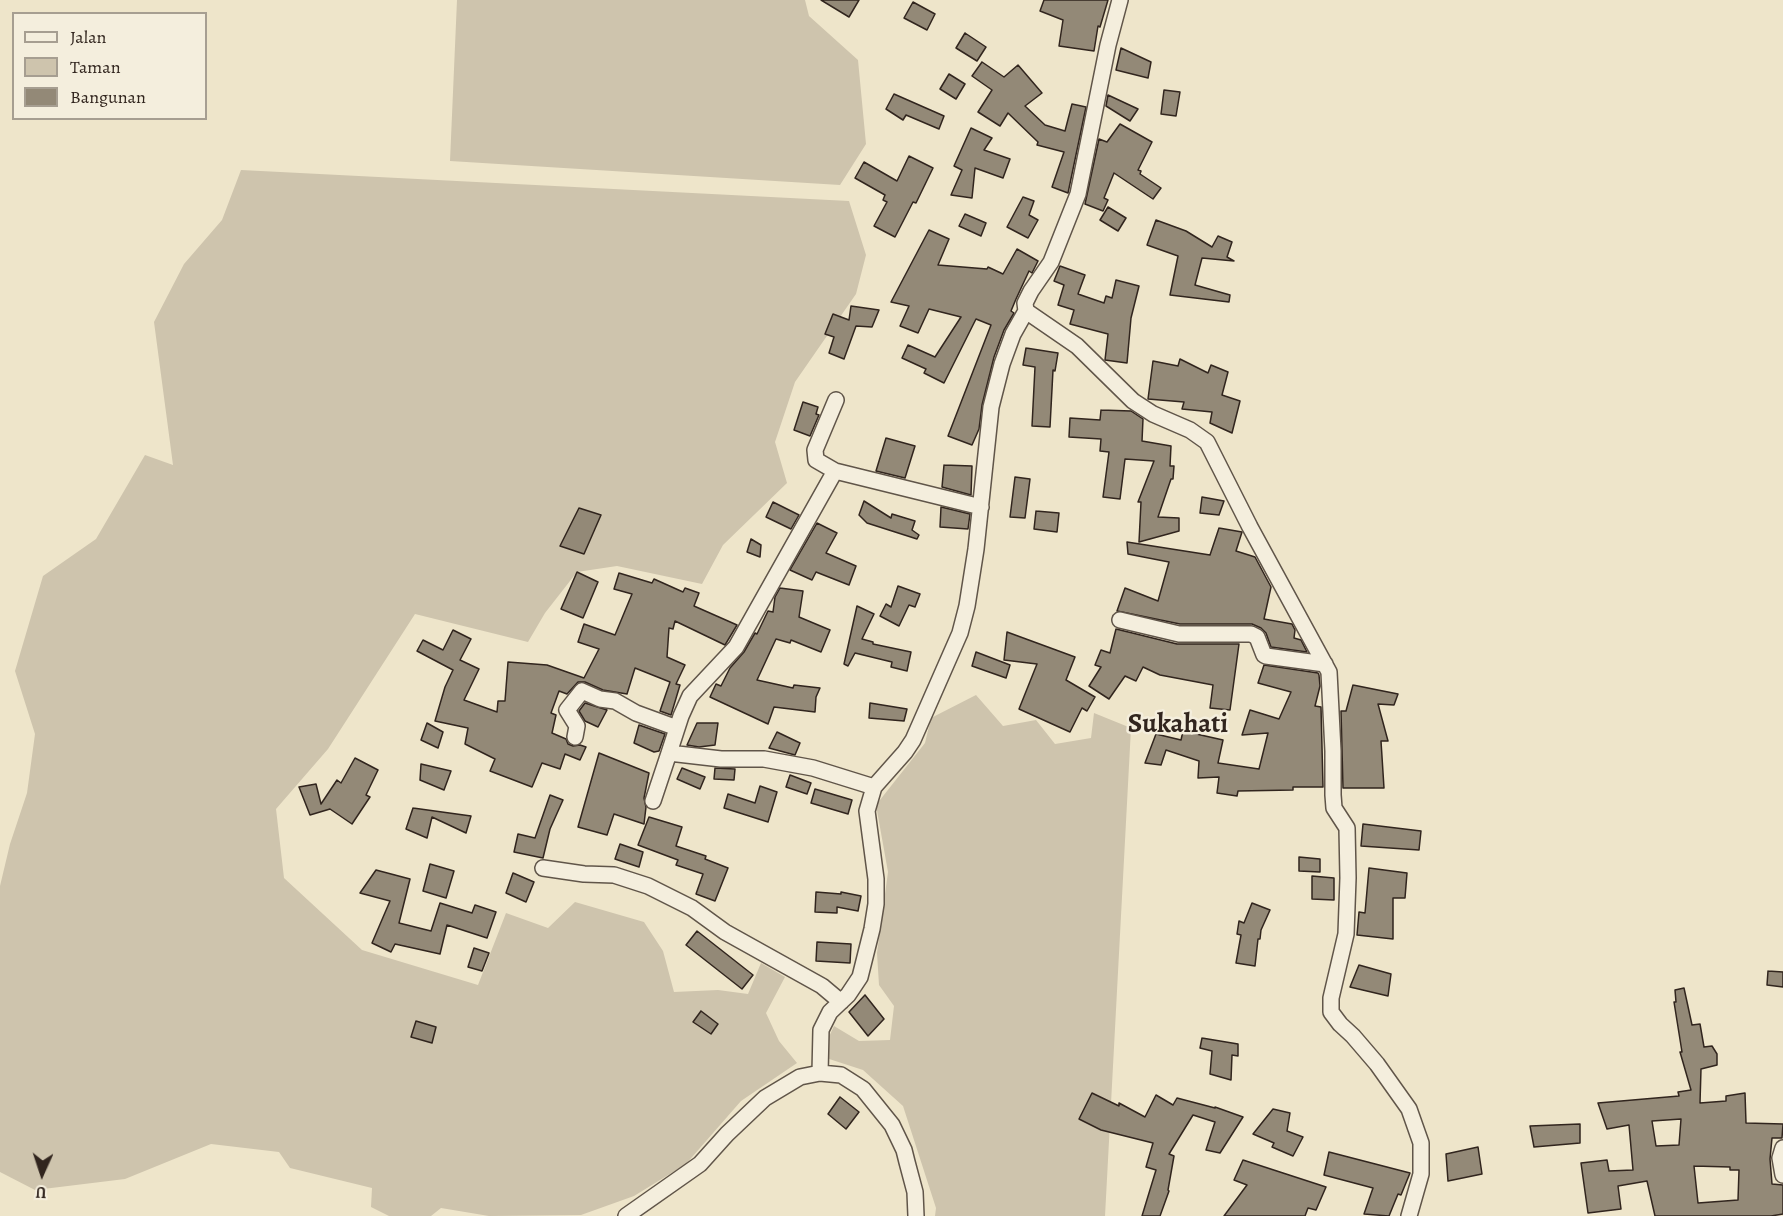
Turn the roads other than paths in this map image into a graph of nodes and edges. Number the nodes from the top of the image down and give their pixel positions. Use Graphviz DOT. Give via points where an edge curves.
graph roads {
  1 [pos="1120,0"];
  2 [pos="1026,311"];
  3 [pos="836,400"];
  4 [pos="835,471"];
  5 [pos="981,507"];
  6 [pos="1120,620"];
  7 [pos="1325,664"];
  8 [pos="677,728"];
  9 [pos="574,737"];
  10 [pos="669,753"];
  11 [pos="874,787"];
  12 [pos="653,801"];
  13 [pos="543,868"];
  14 [pos="841,1002"];
  15 [pos="820,1073"];
  16 [pos="1783,1149"];
  17 [pos="1783,1175"];
  18 [pos="626,1216"];
  19 [pos="916,1216"];
  20 [pos="1409,1216"];
  1 -- 2 [label="street" via="1078,194 1051,262 1025,303"];
  2 -- 5 [label="street" via="1013,334 991,406"];
  2 -- 7 [label="street" via="1077,346 1133,401 1207,442"];
  3 -- 4 [label="street" via="816,450 816,460"];
  4 -- 5 [label="street"];
  4 -- 8 [label="street" via="736,648 690,696"];
  5 -- 11 [label="street" via="960,633 912,740"];
  6 -- 7 [label="street" via="1179,634 1251,634 1257,637 1266,656"];
  7 -- 20 [label="street" via="1332,704 1334,808 1347,828 1348,869 1346,934 1331,1012 1377,1064 1409,1109 1421,1143 1421,1174"];
  8 -- 9 [label="street" via="615,701 582,692 567,710 577,726"];
  8 -- 10 [label="street"];
  10 -- 11 [label="street" via="764,759 813,768"];
  10 -- 12 [label="street"];
  11 -- 14 [label="street" via="867,811 876,904 860,977"];
  13 -- 14 [label="street" via="614,875 648,886 822,986"];
  14 -- 15 [label="street" via="830,1012 821,1030"];
  15 -- 18 [label="street" via="800,1077 765,1098 700,1164"];
  15 -- 19 [label="street" via="841,1076 863,1089 892,1125 904,1150 915,1192"];
  16 -- 17 [label="street" via="1779,1158"];
}
